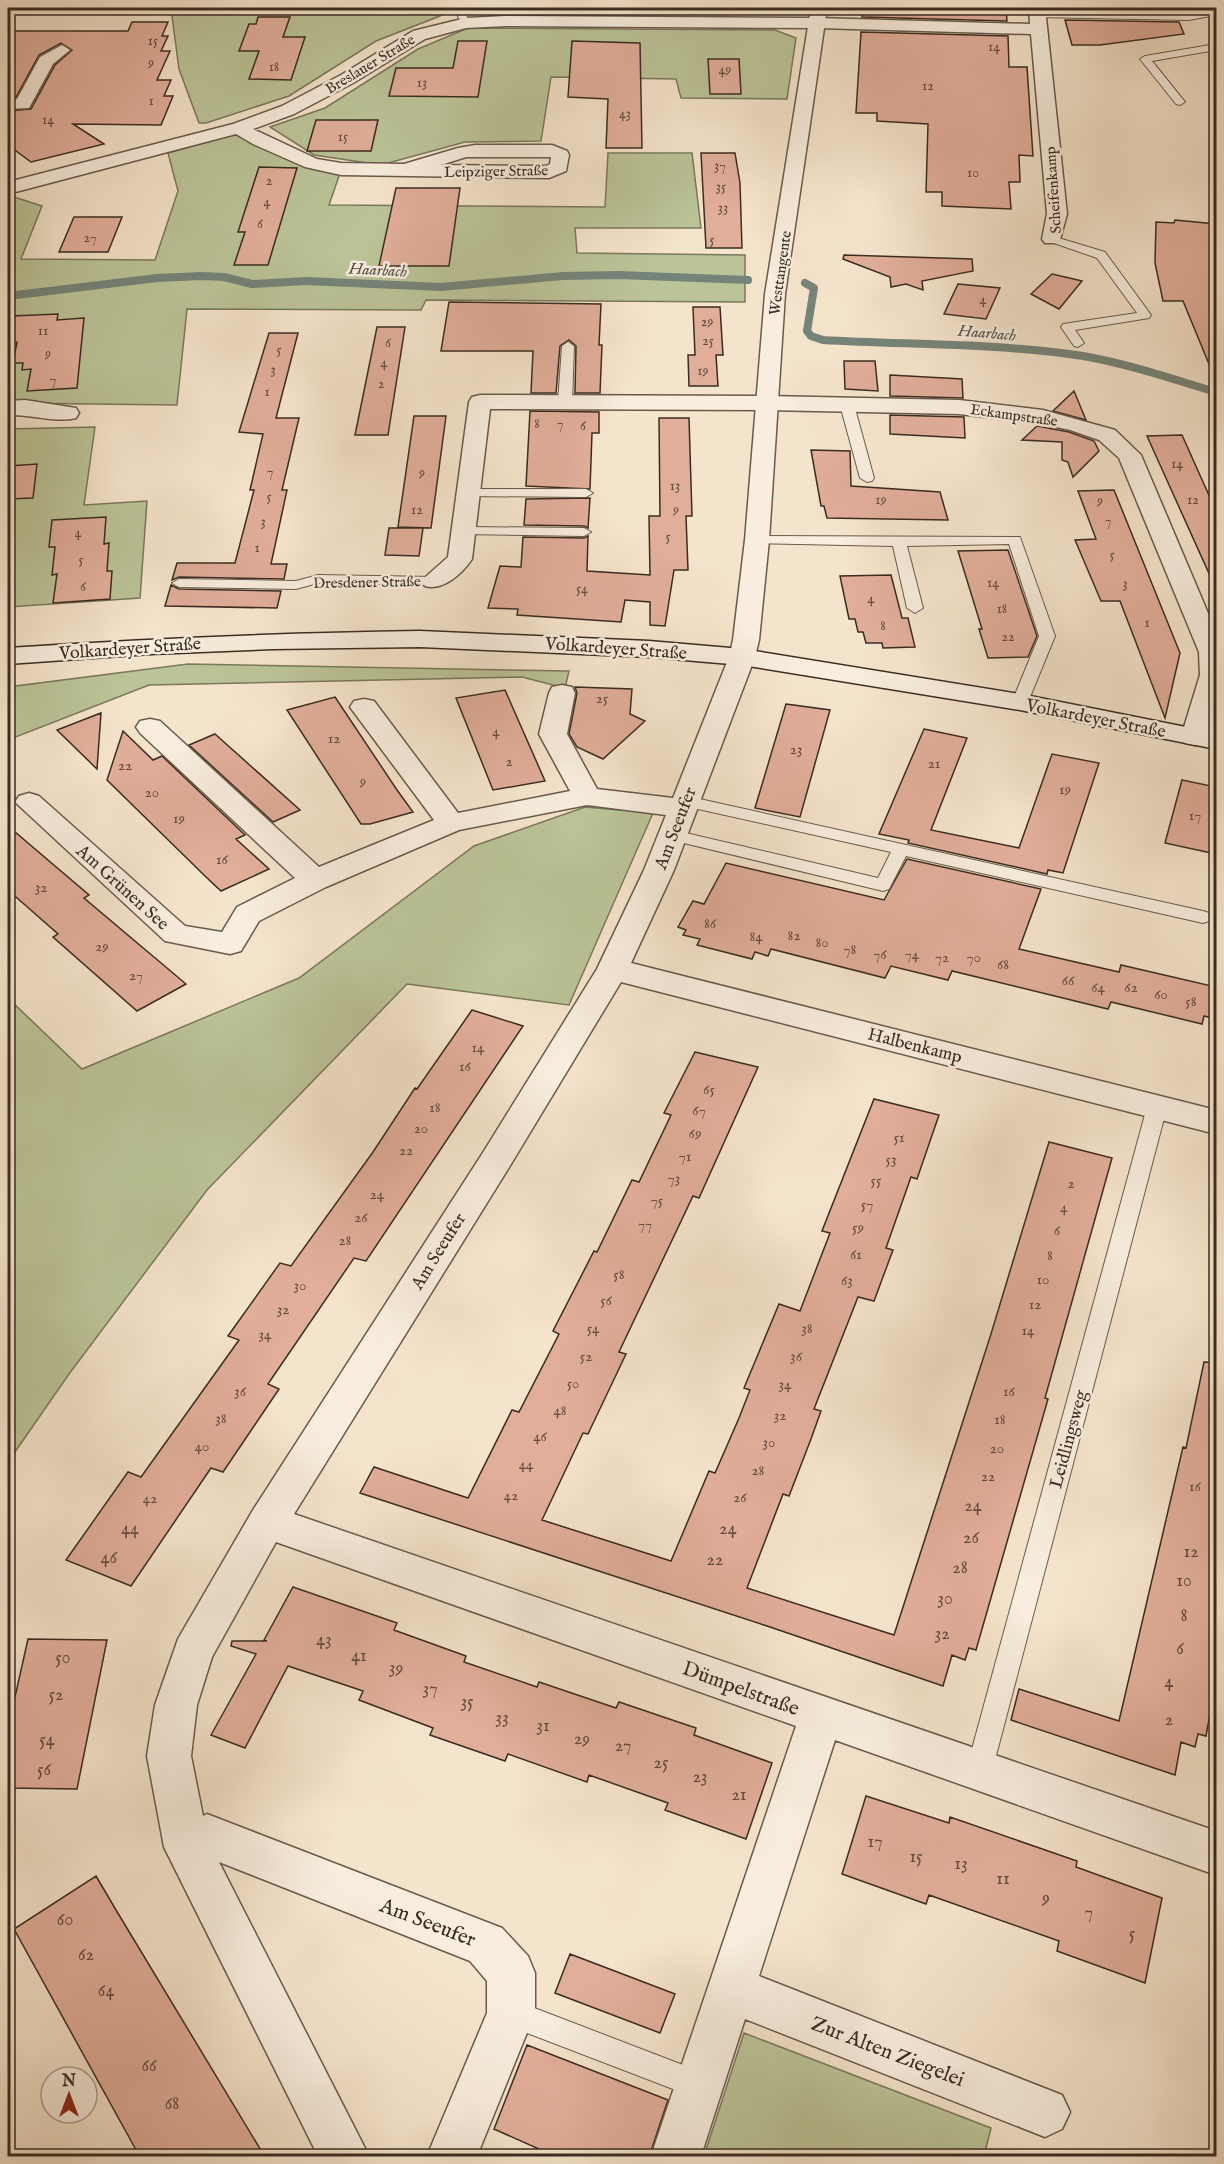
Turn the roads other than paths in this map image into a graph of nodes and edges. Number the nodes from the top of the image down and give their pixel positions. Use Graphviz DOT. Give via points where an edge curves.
graph roads {
  1 [pos="457,8"];
  2 [pos="1216,11"];
  3 [pos="818,15"];
  4 [pos="1038,17"];
  5 [pos="466,23"];
  6 [pos="1216,47"];
  7 [pos="62,50"];
  8 [pos="1180,102"];
  9 [pos="8,104"];
  10 [pos="239,128"];
  11 [pos="402,171"];
  12 [pos="8,188"];
  13 [pos="1052,239"];
  14 [pos="1078,343"];
  15 [pos="568,346"];
  16 [pos="565,402"];
  17 [pos="767,403"];
  18 [pos="847,405"];
  19 [pos="8,408"];
  20 [pos="68,413"];
  21 [pos="867,478"];
  22 [pos="469,493"];
  23 [pos="586,493"];
  24 [pos="465,531"];
  25 [pos="584,532"];
  26 [pos="757,540"];
  27 [pos="899,542"];
  28 [pos="434,581"];
  29 [pos="179,583"];
  30 [pos="915,608"];
  31 [pos="8,656"];
  32 [pos="742,657"];
  33 [pos="562,693"];
  34 [pos="1020,702"];
  35 [pos="364,707"];
  36 [pos="150,727"];
  37 [pos="1206,739"];
  38 [pos="587,796"];
  39 [pos="29,802"];
  40 [pos="681,815"];
  41 [pos="451,823"];
  42 [pos="901,849"];
  43 [pos="315,880"];
  44 [pos="1203,917"];
  45 [pos="613,969"];
  46 [pos="1157,1107"];
  47 [pos="1216,1122"];
  48 [pos="267,1522"];
  49 [pos="821,1716"];
  50 [pos="979,1771"];
  51 [pos="187,1847"];
  52 [pos="1216,1853"];
  53 [pos="730,1989"];
  54 [pos="511,2013"];
  55 [pos="699,2085"];
  56 [pos="1045,2112"];
  57 [pos="461,2154"];
  58 [pos="344,2157"];
  59 [pos="676,2157"];
  1 -- 5 [label="lane"];
  2 -- 4 [label="lane" via="1189,17"];
  3 -- 4 [label="street"];
  3 -- 5 [label="street, Breslauer Straße"];
  3 -- 17 [label="street, Westtangente" via="775,294"];
  4 -- 13 [label="street, Scheifenkamp" via="1057,214"];
  5 -- 10 [label="street, Breslauer Straße" via="419,35 288,110"];
  6 -- 8 [label="lane" via="1145,59"];
  7 -- 9 [label="street" via="46,61 23,104"];
  10 -- 11 [label="street, Leipziger Straße" via="312,163 341,169"];
  10 -- 12 [label="street, Breslauer Straße"];
  11 -- 11 [label="street, Leipziger Straße" via="549,172 559,167 560,155 552,151 464,152"];
  13 -- 14 [label="lane, Scheifenkamp" via="1101,255 1145,315 1067,327"];
  15 -- 16 [label="lane"];
  16 -- 17 [label="street, Dresdener Straße"];
  16 -- 22 [label="street, Dresdener Straße" via="478,393"];
  17 -- 18 [label="street, Eckampstraße"];
  17 -- 26 [label="street, Westtangente"];
  18 -- 21 [label="lane"];
  18 -- 37 [label="street, Eckampstraße" via="959,407 1043,417 1107,435 1122,446 1129,454 1212,652 1214,675"];
  19 -- 20 [label="street"];
  22 -- 23 [label="lane"];
  22 -- 24 [label="street, Dresdener Straße"];
  24 -- 25 [label="lane"];
  24 -- 28 [label="street, Dresdener Straße" via="460,559"];
  26 -- 27 [label="lane"];
  26 -- 32 [label="street, Westtangente"];
  27 -- 30 [label="lane"];
  27 -- 34 [label="lane" via="1015,540 1047,636"];
  28 -- 29 [label="lane, Dresdener Straße"];
  31 -- 32 [label="street, Volkardeyer Straße" via="273,640 420,639"];
  32 -- 34 [label="street, Volkardeyer Straße"];
  32 -- 40 [label="street, Am Seeufer"];
  33 -- 38 [label="street" via="553,734"];
  34 -- 37 [label="street, Volkardeyer Straße"];
  35 -- 41 [label="street"];
  36 -- 43 [label="street"];
  38 -- 40 [label="street, Am Grünen See"];
  38 -- 41 [label="street, Am Grünen See"];
  39 -- 43 [label="street, Am Grünen See" via="176,934 230,944 248,914"];
  40 -- 42 [label="lane"];
  40 -- 42 [label="lane" via="883,885"];
  40 -- 45 [label="street, Am Seeufer"];
  41 -- 43 [label="street, Am Grünen See"];
  42 -- 44 [label="lane"];
  45 -- 46 [label="street, Halbenkamp"];
  45 -- 48 [label="street, Am Seeufer"];
  46 -- 47 [label="street, Halbenkamp"];
  46 -- 50 [label="lane, Leidlingsweg"];
  48 -- 49 [label="street, Dümpelstraße"];
  48 -- 51 [label="street, Am Seeufer" via="192,1652 176,1705 169,1756"];
  49 -- 50 [label="street, Dümpelstraße"];
  49 -- 53 [label="street"];
  50 -- 52 [label="street, Dümpelstraße"];
  51 -- 54 [label="street, Am Seeufer" via="207,1836 486,1944 511,1974"];
  51 -- 58 [label="street, Am Seeufer"];
  53 -- 55 [label="street"];
  53 -- 56 [label="street, Zur Alten Ziegelei"];
  54 -- 55 [label="lane"];
  54 -- 57 [label="street, Am Seeufer"];
  55 -- 59 [label="street"];
}
